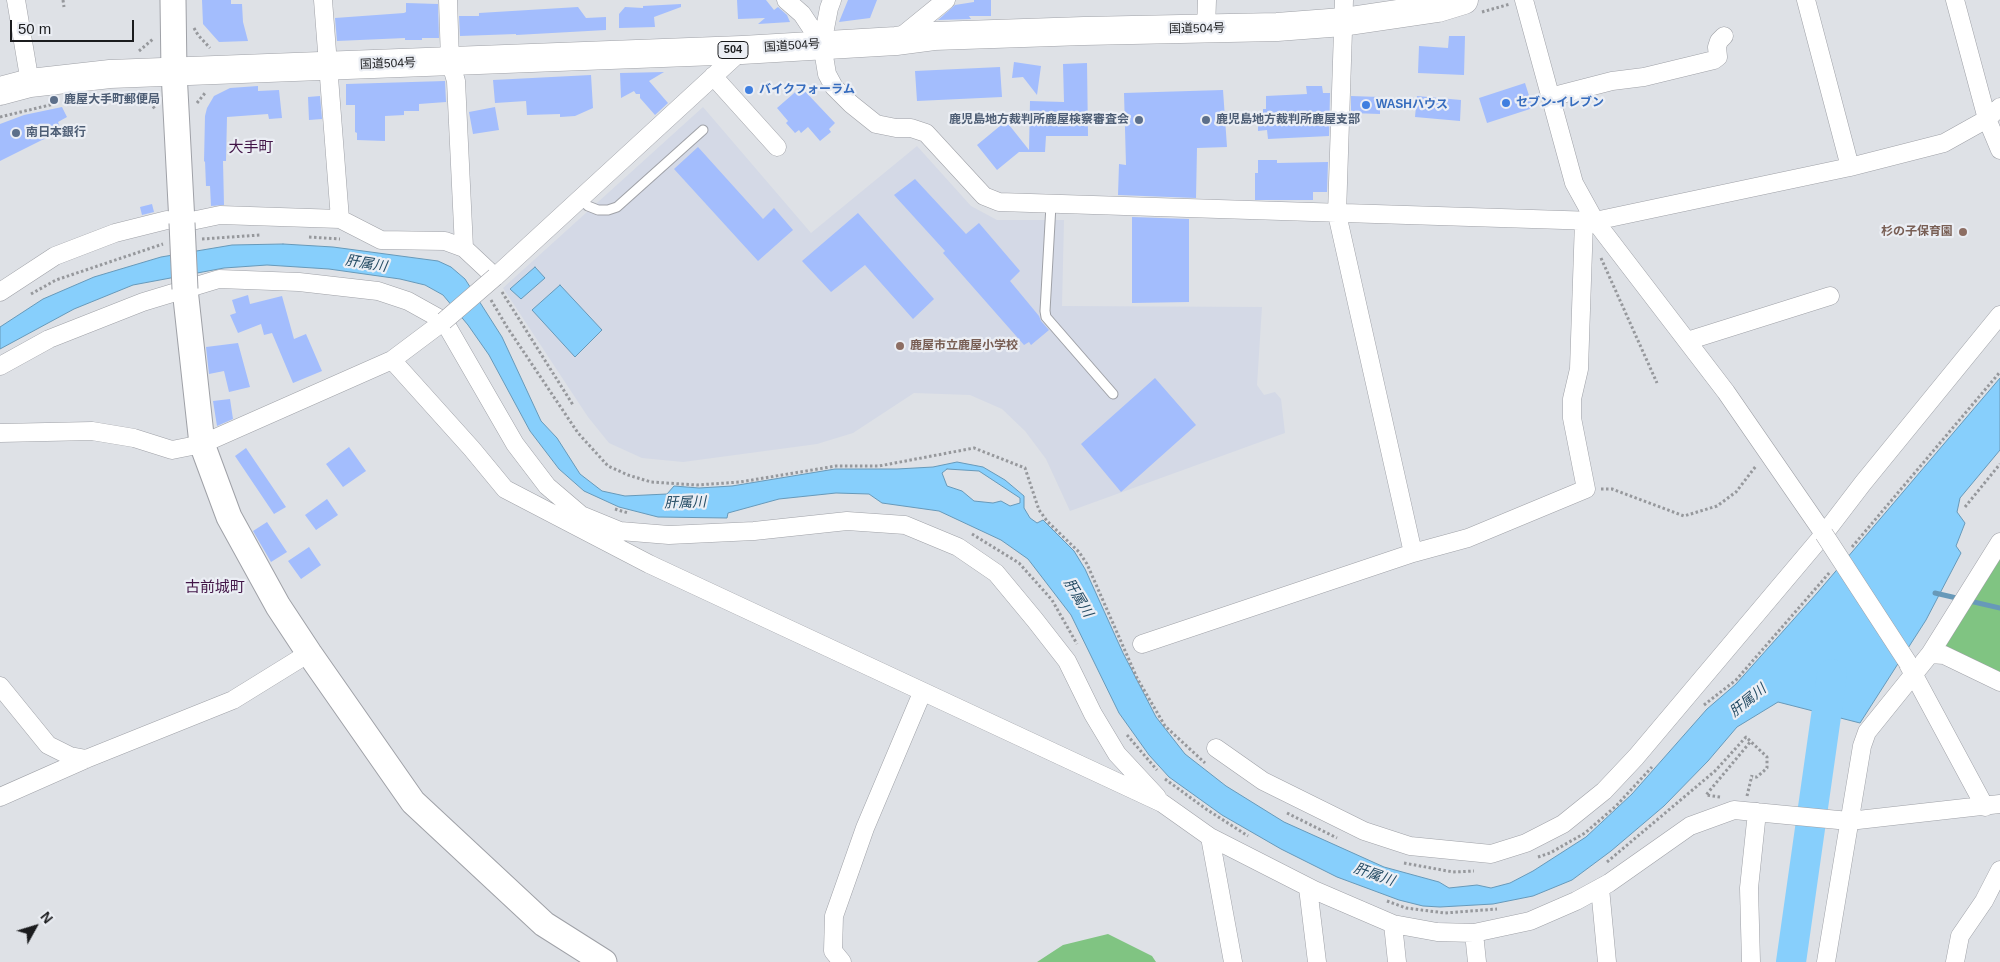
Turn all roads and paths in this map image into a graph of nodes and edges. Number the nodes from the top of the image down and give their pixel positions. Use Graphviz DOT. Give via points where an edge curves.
graph roads {
  1 [pos="16,0"];
  2 [pos="63,0"];
  3 [pos="173,0"];
  4 [pos="323,0"];
  5 [pos="448,0"];
  6 [pos="786,0"];
  7 [pos="832,0"];
  8 [pos="946,0"];
  9 [pos="1207,0"];
  10 [pos="1464,0"];
  11 [pos="1524,0"];
  12 [pos="1806,0"];
  13 [pos="1954,0"];
  14 [pos="64,7"];
  15 [pos="1344,11"];
  16 [pos="1206,29"];
  17 [pos="1724,36"];
  18 [pos="155,37"];
  19 [pos="896,41"];
  20 [pos="822,44"];
  21 [pos="742,50"];
  22 [pos="131,53"];
  23 [pos="450,61"];
  24 [pos="328,66"];
  25 [pos="174,72"];
  26 [pos="713,76"];
  27 [pos="30,83"];
  28 [pos="0,91"];
  29 [pos="1550,97"];
  30 [pos="78,101"];
  31 [pos="60,103"];
  32 [pos="2000,107"];
  33 [pos="159,112"];
  34 [pos="0,117"];
  35 [pos="1987,119"];
  36 [pos="703,130"];
  37 [pos="777,147"];
  38 [pos="2000,150"];
  39 [pos="1850,167"];
  40 [pos="580,198"];
  41 [pos="1051,205"];
  42 [pos="1337,214"];
  43 [pos="340,219"];
  44 [pos="1589,221"];
  45 [pos="266,234"];
  46 [pos="183,235"];
  47 [pos="301,236"];
  48 [pos="345,240"];
  49 [pos="464,248"];
  50 [pos="1600,257"];
  51 [pos="494,278"];
  52 [pos="185,289"];
  53 [pos="0,292"];
  54 [pos="1830,296"];
  55 [pos="24,298"];
  56 [pos="2000,314"];
  57 [pos="444,321"];
  58 [pos="1687,341"];
  59 [pos="392,360"];
  60 [pos="0,366"];
  61 [pos="1657,383"];
  62 [pos="1113,394"];
  63 [pos="573,405"];
  64 [pos="0,433"];
  65 [pos="202,444"];
  66 [pos="1762,444"];
  67 [pos="2000,464"];
  68 [pos="1586,489"];
  69 [pos="1965,508"];
  70 [pos="1824,534"];
  71 [pos="2000,542"];
  72 [pos="1413,553"];
  73 [pos="1142,644"];
  74 [pos="309,654"];
  75 [pos="1930,654"];
  76 [pos="1911,668"];
  77 [pos="2000,682"];
  78 [pos="0,686"];
  79 [pos="922,693"];
  80 [pos="1746,737"];
  81 [pos="1751,741"];
  82 [pos="1216,748"];
  83 [pos="86,759"];
  84 [pos="1752,776"];
  85 [pos="0,797"];
  86 [pos="1723,798"];
  87 [pos="1162,803"];
  88 [pos="1992,805"];
  89 [pos="1762,812"];
  90 [pos="1849,821"];
  91 [pos="1210,837"];
  92 [pos="2000,870"];
  93 [pos="1308,888"];
  94 [pos="1600,888"];
  95 [pos="1393,924"];
  96 [pos="1474,933"];
  97 [pos="604,962"];
  98 [pos="842,962"];
  99 [pos="1233,962"];
  100 [pos="1317,962"];
  101 [pos="1397,962"];
  102 [pos="1478,962"];
  103 [pos="1607,962"];
  104 [pos="1752,962"];
  105 [pos="1826,962"];
  106 [pos="1955,962"];
  1 -- 27 [label="street"];
  2 -- 14 [label="path"];
  3 -- 25 [label="street"];
  4 -- 24 [label="street"];
  5 -- 23 [label="street"];
  6 -- 20 [label="street" via="802,14"];
  7 -- 20 [label="street"];
  8 -- 19 [label="street"];
  9 -- 16 [label="street"];
  10 -- 15 [label="highway, 国道504号 / 504" via="1438,8"];
  11 -- 29 [label="street"];
  12 -- 39 [label="street"];
  13 -- 35 [label="street"];
  15 -- 16 [label="highway, 国道504号 / 504" via="1277,27"];
  15 -- 42 [label="street"];
  16 -- 19 [label="highway, 国道504号 / 504" via="934,36"];
  17 -- 29 [label="street" via="1717,47 1718,57 1714,60"];
  18 -- 22 [label="path"];
  19 -- 20 [label="highway, 国道504号 / 504"];
  20 -- 21 [label="highway, 国道504号 / 504"];
  20 -- 41 [label="street" via="827,74 834,87 876,124 911,128 926,134 984,196 998,202"];
  21 -- 23 [label="highway, 国道504号 / 504"];
  21 -- 26 [label="street"];
  23 -- 24 [label="highway, 国道504号 / 504"];
  23 -- 49 [label="street" via="456,81"];
  24 -- 25 [label="highway, 国道504号 / 504"];
  24 -- 43 [label="street"];
  25 -- 27 [label="highway, 国道504号 / 504" via="110,74"];
  25 -- 46 [label="street"];
  26 -- 37 [label="street"];
  26 -- 40 [label="street"];
  27 -- 28 [label="highway, 国道504号 / 504"];
  29 -- 44 [label="street" via="1574,183"];
  30 -- 33 [label="path" via="136,97"];
  31 -- 34 [label="path"];
  32 -- 35 [label="street"];
  35 -- 38 [label="street"];
  35 -- 39 [label="street" via="1944,143"];
  36 -- 40 [label="lane" via="618,207 598,210"];
  39 -- 44 [label="street"];
  40 -- 51 [label="street"];
  41 -- 42 [label="street"];
  41 -- 62 [label="lane" via="1046,318"];
  42 -- 44 [label="street"];
  42 -- 72 [label="street"];
  43 -- 46 [label="street" via="220,215"];
  43 -- 49 [label="street" via="380,240 445,241"];
  44 -- 58 [label="street"];
  44 -- 68 [label="street" via="1579,369 1572,399 1572,418"];
  45 -- 46 [label="path"];
  46 -- 52 [label="street, bridge"];
  46 -- 53 [label="street" via="167,220 115,233 55,256"];
  46 -- 55 [label="path" via="56,280"];
  47 -- 48 [label="path"];
  49 -- 51 [label="street"];
  50 -- 61 [label="path"];
  51 -- 57 [label="street, bridge"];
  51 -- 63 [label="path"];
  52 -- 57 [label="street" via="219,279 300,282 378,291 408,301"];
  52 -- 60 [label="street" via="49,339"];
  52 -- 65 [label="street"];
  54 -- 58 [label="street"];
  56 -- 70 [label="street"];
  57 -- 59 [label="street"];
  57 -- 87 [label="street" via="515,444 547,486 581,515 620,532 669,535 754,531 846,521 905,525 958,547 996,573 1035,620 1067,661 1117,754"];
  58 -- 66 [label="street"];
  59 -- 65 [label="street"];
  59 -- 79 [label="street" via="505,489 649,564"];
  64 -- 65 [label="street" via="92,431 134,438 172,450"];
  65 -- 74 [label="street" via="229,517 278,606"];
  66 -- 68 [label="path" via="1760,460 1736,492 1716,506 1684,516 1612,489"];
  66 -- 70 [label="street"];
  67 -- 69 [label="path"];
  68 -- 72 [label="street" via="1468,538"];
  70 -- 76 [label="street, bridge"];
  70 -- 82 [label="street" via="1604,791 1563,824 1526,843 1491,854 1410,846 1364,831 1272,785"];
  71 -- 75 [label="street"];
  72 -- 73 [label="street"];
  74 -- 83 [label="street" via="233,700"];
  74 -- 97 [label="street" via="413,802 544,924"];
  75 -- 76 [label="street"];
  75 -- 77 [label="street" via="1944,655"];
  76 -- 88 [label="street"];
  76 -- 90 [label="street" via="1862,746"];
  78 -- 83 [label="street" via="48,744 70,756"];
  79 -- 87 [label="street"];
  79 -- 98 [label="street" via="864,828 834,916 833,951"];
  80 -- 81 [label="path"];
  81 -- 84 [label="path" via="1767,757 1768,768 1757,777"];
  81 -- 86 [label="path" via="1706,795"];
  83 -- 85 [label="street"];
  87 -- 91 [label="street"];
  88 -- 90 [label="street"];
  89 -- 90 [label="street"];
  89 -- 94 [label="street" via="1734,810 1690,826"];
  89 -- 104 [label="street" via="1749,888"];
  90 -- 105 [label="street"];
  91 -- 93 [label="street"];
  91 -- 99 [label="street"];
  92 -- 106 [label="street" via="1960,936"];
  93 -- 95 [label="street"];
  93 -- 100 [label="street"];
  94 -- 96 [label="street" via="1530,921"];
  94 -- 103 [label="street"];
  95 -- 96 [label="street" via="1437,932"];
  95 -- 101 [label="street"];
  96 -- 102 [label="street"];
}
